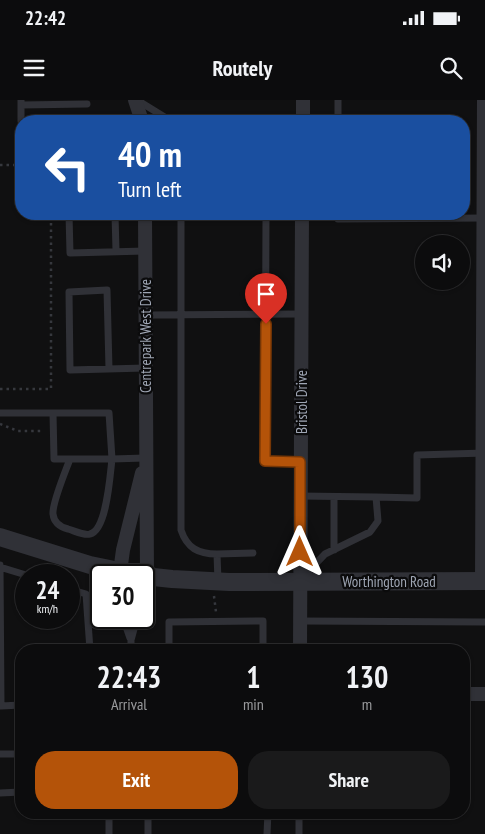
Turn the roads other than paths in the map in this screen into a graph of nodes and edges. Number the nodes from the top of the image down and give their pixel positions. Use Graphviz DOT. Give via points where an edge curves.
graph roads {
  1 [pos="136,100"];
  2 [pos="303,100"];
  3 [pos="338,100"];
  4 [pos="484,100"];
  5 [pos="21,102"];
  6 [pos="87,104"];
  7 [pos="21,115"];
  8 [pos="140,115"];
  9 [pos="161,115"];
  10 [pos="303,115"];
  11 [pos="338,115"];
  12 [pos="470,218"];
  13 [pos="484,218"];
  14 [pos="69,220"];
  15 [pos="115,220"];
  16 [pos="145,220"];
  17 [pos="181,220"];
  18 [pos="266,220"];
  19 [pos="302,220"];
  20 [pos="145,250"];
  21 [pos="116,251"];
  22 [pos="484,253"];
  23 [pos="266,314"];
  24 [pos="302,314"];
  25 [pos="145,315"];
  26 [pos="181,315"];
  27 [pos="484,365"];
  28 [pos="145,368"];
  29 [pos="109,369"];
  30 [pos="484,406"];
  31 [pos="0,413"];
  32 [pos="53,413"];
  33 [pos="484,453"];
  34 [pos="145,458"];
  35 [pos="70,459"];
  36 [pos="112,460"];
  37 [pos="300,462"];
  38 [pos="300,496"];
  39 [pos="334,497"];
  40 [pos="376,497"];
  41 [pos="1,539"];
  42 [pos="334,550"];
  43 [pos="253,553"];
  44 [pos="217,554"];
  45 [pos="121,564"];
  46 [pos="144,564"];
  47 [pos="90,565"];
  48 [pos="0,566"];
  49 [pos="15,571"];
  50 [pos="155,578"];
  51 [pos="301,580"];
  52 [pos="483,581"];
  53 [pos="216,588"];
  54 [pos="80,592"];
  55 [pos="301,621"];
  56 [pos="485,622"];
  57 [pos="127,629"];
  58 [pos="134,629"];
  59 [pos="131,640"];
  60 [pos="90,644"];
  61 [pos="131,644"];
  62 [pos="169,644"];
  63 [pos="263,644"];
  64 [pos="300,644"];
  65 [pos="1,661"];
  66 [pos="470,694"];
  67 [pos="485,694"];
  68 [pos="15,705"];
  69 [pos="1,706"];
  70 [pos="0,754"];
  71 [pos="15,754"];
  72 [pos="0,792"];
  73 [pos="15,792"];
  74 [pos="109,819"];
  75 [pos="148,819"];
  76 [pos="268,819"];
  77 [pos="299,819"];
  78 [pos="109,834"];
  79 [pos="148,834"];
  80 [pos="267,834"];
  81 [pos="299,834"];
  1 -- 8 [label="street"];
  1 -- 9 [label="lane"];
  2 -- 10 [label="street"];
  3 -- 11 [label="lane"];
  4 -- 13 [label="street"];
  5 -- 6 [label="lane"];
  5 -- 7 [label="lane"];
  12 -- 13 [label="lane"];
  13 -- 22 [label="street"];
  14 -- 21 [label="lane" via="70,253"];
  15 -- 21 [label="lane"];
  16 -- 20 [label="street, Centrepark West Drive"];
  17 -- 26 [label="lane"];
  18 -- 23 [label="lane"];
  19 -- 24 [label="street, Bristol Drive"];
  20 -- 21 [label="lane"];
  20 -- 25 [label="street, Centrepark West Drive"];
  22 -- 27 [label="street"];
  23 -- 24 [label="lane"];
  23 -- 26 [label="lane"];
  23 -- 37 [label="lane" via="265,461"];
  24 -- 37 [label="street, Bristol Drive"];
  25 -- 26 [label="lane"];
  25 -- 28 [label="street, Centrepark West Drive"];
  26 -- 44 [label="lane" via="181,530 189,546 196,551"];
  27 -- 30 [label="street"];
  28 -- 29 [label="lane"];
  28 -- 34 [label="street, Centrepark West Drive"];
  29 -- 29 [label="lane" via="70,370 69,292 107,290"];
  30 -- 33 [label="street"];
  31 -- 32 [label="lane"];
  32 -- 35 [label="lane" via="54,459"];
  32 -- 36 [label="lane" via="110,412"];
  33 -- 40 [label="lane" via="417,455 417,498"];
  33 -- 52 [label="street"];
  34 -- 36 [label="lane"];
  34 -- 45 [label="street, Centrepark West Drive"];
  34 -- 46 [label="street, Centrepark West Drive" via="148,492"];
  35 -- 36 [label="lane"];
  35 -- 36 [label="lane" via="53,515 62,527 89,534 97,531 101,524"];
  37 -- 38 [label="street, Bristol Drive"];
  38 -- 39 [label="lane"];
  38 -- 51 [label="street, Bristol Drive"];
  39 -- 40 [label="lane"];
  39 -- 42 [label="lane"];
  40 -- 42 [label="lane" via="378,521 370,532"];
  41 -- 47 [label="street, Worthington Road"];
  42 -- 51 [label="lane" via="325,554"];
  43 -- 44 [label="lane"];
  44 -- 53 [label="lane"];
  48 -- 49 [label="lane"];
  48 -- 65 [label="lane"];
  50 -- 53 [label="street, Worthington Road"];
  51 -- 52 [label="street, Worthington Road"];
  51 -- 53 [label="street, Worthington Road"];
  51 -- 55 [label="street, Bristol Drive"];
  54 -- 60 [label="lane" via="86,594"];
  55 -- 56 [label="lane"];
  55 -- 64 [label="street, Bristol Drive"];
  57 -- 59 [label="lane"];
  58 -- 59 [label="lane"];
  59 -- 61 [label="lane"];
  62 -- 63 [label="lane" via="169,622 263,621"];
  65 -- 69 [label="lane"];
  66 -- 67 [label="street"];
  68 -- 69 [label="lane"];
  70 -- 71 [label="lane"];
  72 -- 73 [label="lane"];
  74 -- 78 [label="lane"];
  75 -- 79 [label="lane"];
  76 -- 80 [label="lane"];
  77 -- 81 [label="lane"];
}
